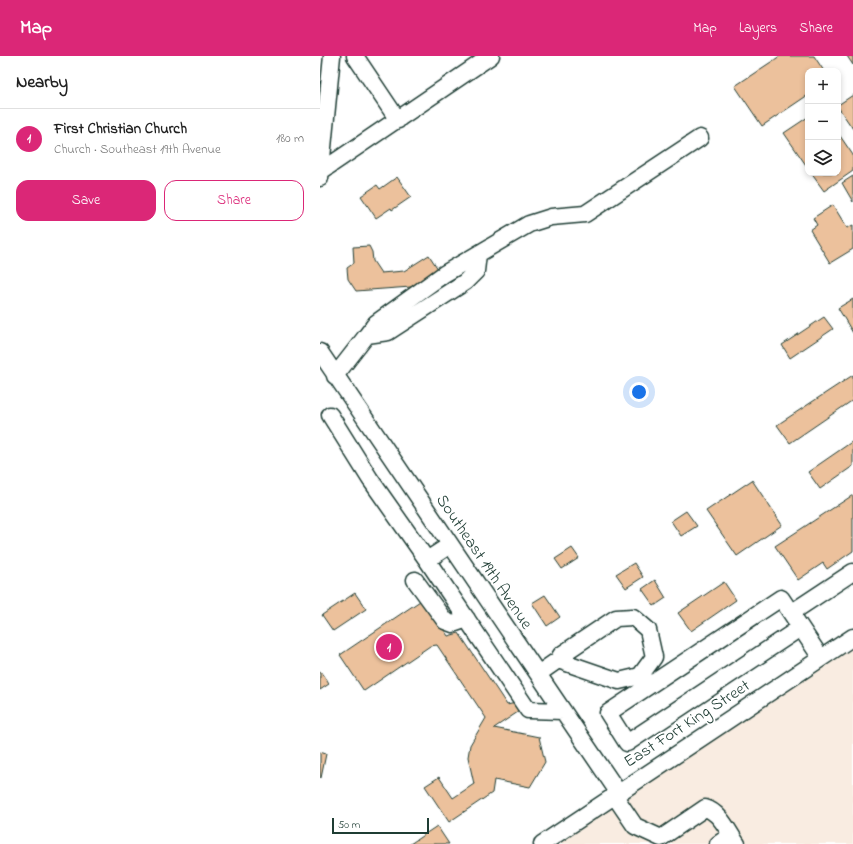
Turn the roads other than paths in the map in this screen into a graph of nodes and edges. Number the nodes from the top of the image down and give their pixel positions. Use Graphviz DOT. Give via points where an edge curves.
graph roads {
  1 [pos="332,56"];
  2 [pos="355,56"];
  3 [pos="492,56"];
  4 [pos="398,120"];
  5 [pos="700,138"];
  6 [pos="320,175"];
  7 [pos="320,352"];
  8 [pos="335,376"];
  9 [pos="330,415"];
  10 [pos="450,545"];
  11 [pos="427,560"];
  12 [pos="853,572"];
  13 [pos="415,580"];
  14 [pos="791,613"];
  15 [pos="466,619"];
  16 [pos="800,628"];
  17 [pos="853,637"];
  18 [pos="821,658"];
  19 [pos="558,660"];
  20 [pos="538,674"];
  21 [pos="563,711"];
  22 [pos="616,794"];
  23 [pos="729,841"];
  24 [pos="542,844"];
  1 -- 6 [label="street"];
  2 -- 4 [label="street"];
  3 -- 4 [label="street"];
  4 -- 6 [label="street"];
  5 -- 8 [label="street" via="585,214 551,217 529,224 444,274 376,323"];
  7 -- 8 [label="street, Southeast 19th Avenue"];
  8 -- 10 [label="street, Southeast 19th Avenue"];
  9 -- 11 [label="street" via="370,479"];
  10 -- 11 [label="street"];
  10 -- 20 [label="street, Southeast 19th Avenue"];
  11 -- 15 [label="street"];
  12 -- 14 [label="street"];
  13 -- 15 [label="street" via="445,622 453,624"];
  14 -- 16 [label="street"];
  14 -- 16 [label="street" via="781,598 608,713 627,743"];
  15 -- 21 [label="street" via="528,710"];
  16 -- 18 [label="street"];
  17 -- 18 [label="street, East Fort King Street"];
  18 -- 22 [label="street, East Fort King Street"];
  19 -- 19 [label="street" via="619,681 640,676 654,658 648,630 633,617 616,618 561,655"];
  19 -- 20 [label="street"];
  20 -- 21 [label="street, Southeast 19th Avenue"];
  21 -- 22 [label="street, Southeast 19th Avenue"];
  22 -- 23 [label="street, Southeast 19th Avenue" via="635,826 661,838 705,808 718,816"];
  22 -- 24 [label="street, East Fort King Street"];
}
